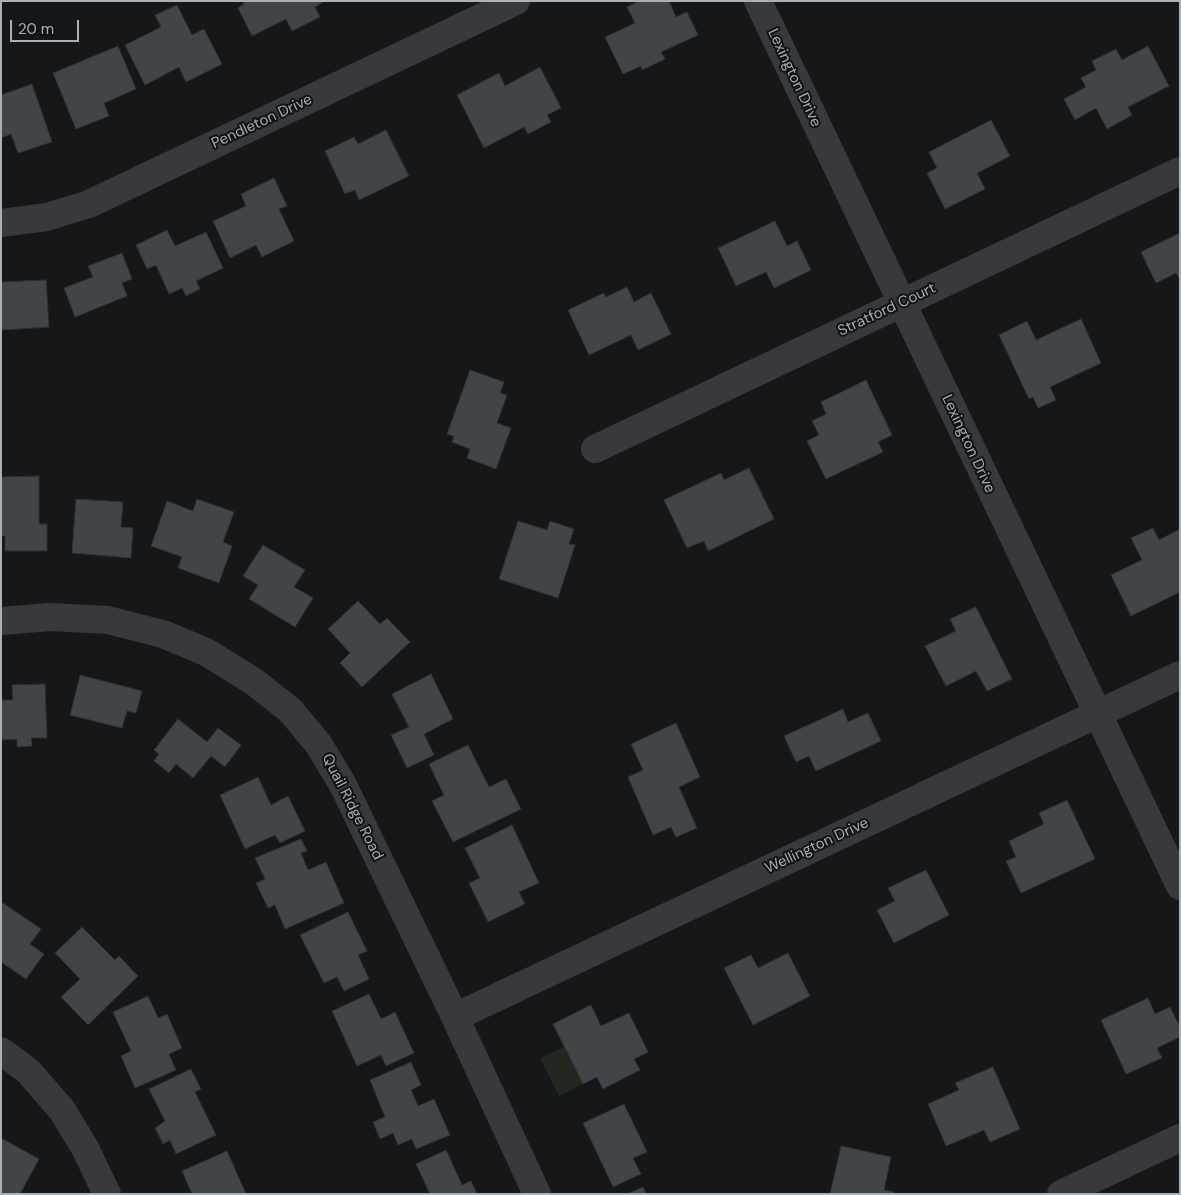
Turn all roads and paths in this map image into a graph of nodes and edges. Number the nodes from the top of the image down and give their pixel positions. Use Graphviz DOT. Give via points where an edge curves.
graph roads {
  1 [pos="516,1"];
  2 [pos="758,1"];
  3 [pos="1180,171"];
  4 [pos="1,223"];
  5 [pos="902,303"];
  6 [pos="595,449"];
  7 [pos="1,621"];
  8 [pos="1180,675"];
  9 [pos="1097,714"];
  10 [pos="1180,886"];
  11 [pos="455,1017"];
  12 [pos="1,1051"];
  13 [pos="1180,1138"];
  14 [pos="107,1194"];
  15 [pos="537,1194"];
  16 [pos="1061,1194"];
  1 -- 4 [label="street, Pendleton Drive" via="89,204 47,217"];
  2 -- 5 [label="street, Lexington Drive"];
  3 -- 5 [label="street, Stratford Court"];
  5 -- 6 [label="street, Stratford Court"];
  5 -- 9 [label="street, Lexington Drive"];
  7 -- 11 [label="street, Quail Ridge Road" via="50,617 108,620 163,634 206,652 253,681 290,710 319,745 343,785"];
  8 -- 9 [label="street, Wellington Drive"];
  9 -- 10 [label="street, Lexington Drive"];
  9 -- 11 [label="street, Wellington Drive"];
  11 -- 15 [label="street, Quail Ridge Road"];
  12 -- 14 [label="street" via="28,1070 62,1110"];
  13 -- 16 [label="street"];
}
